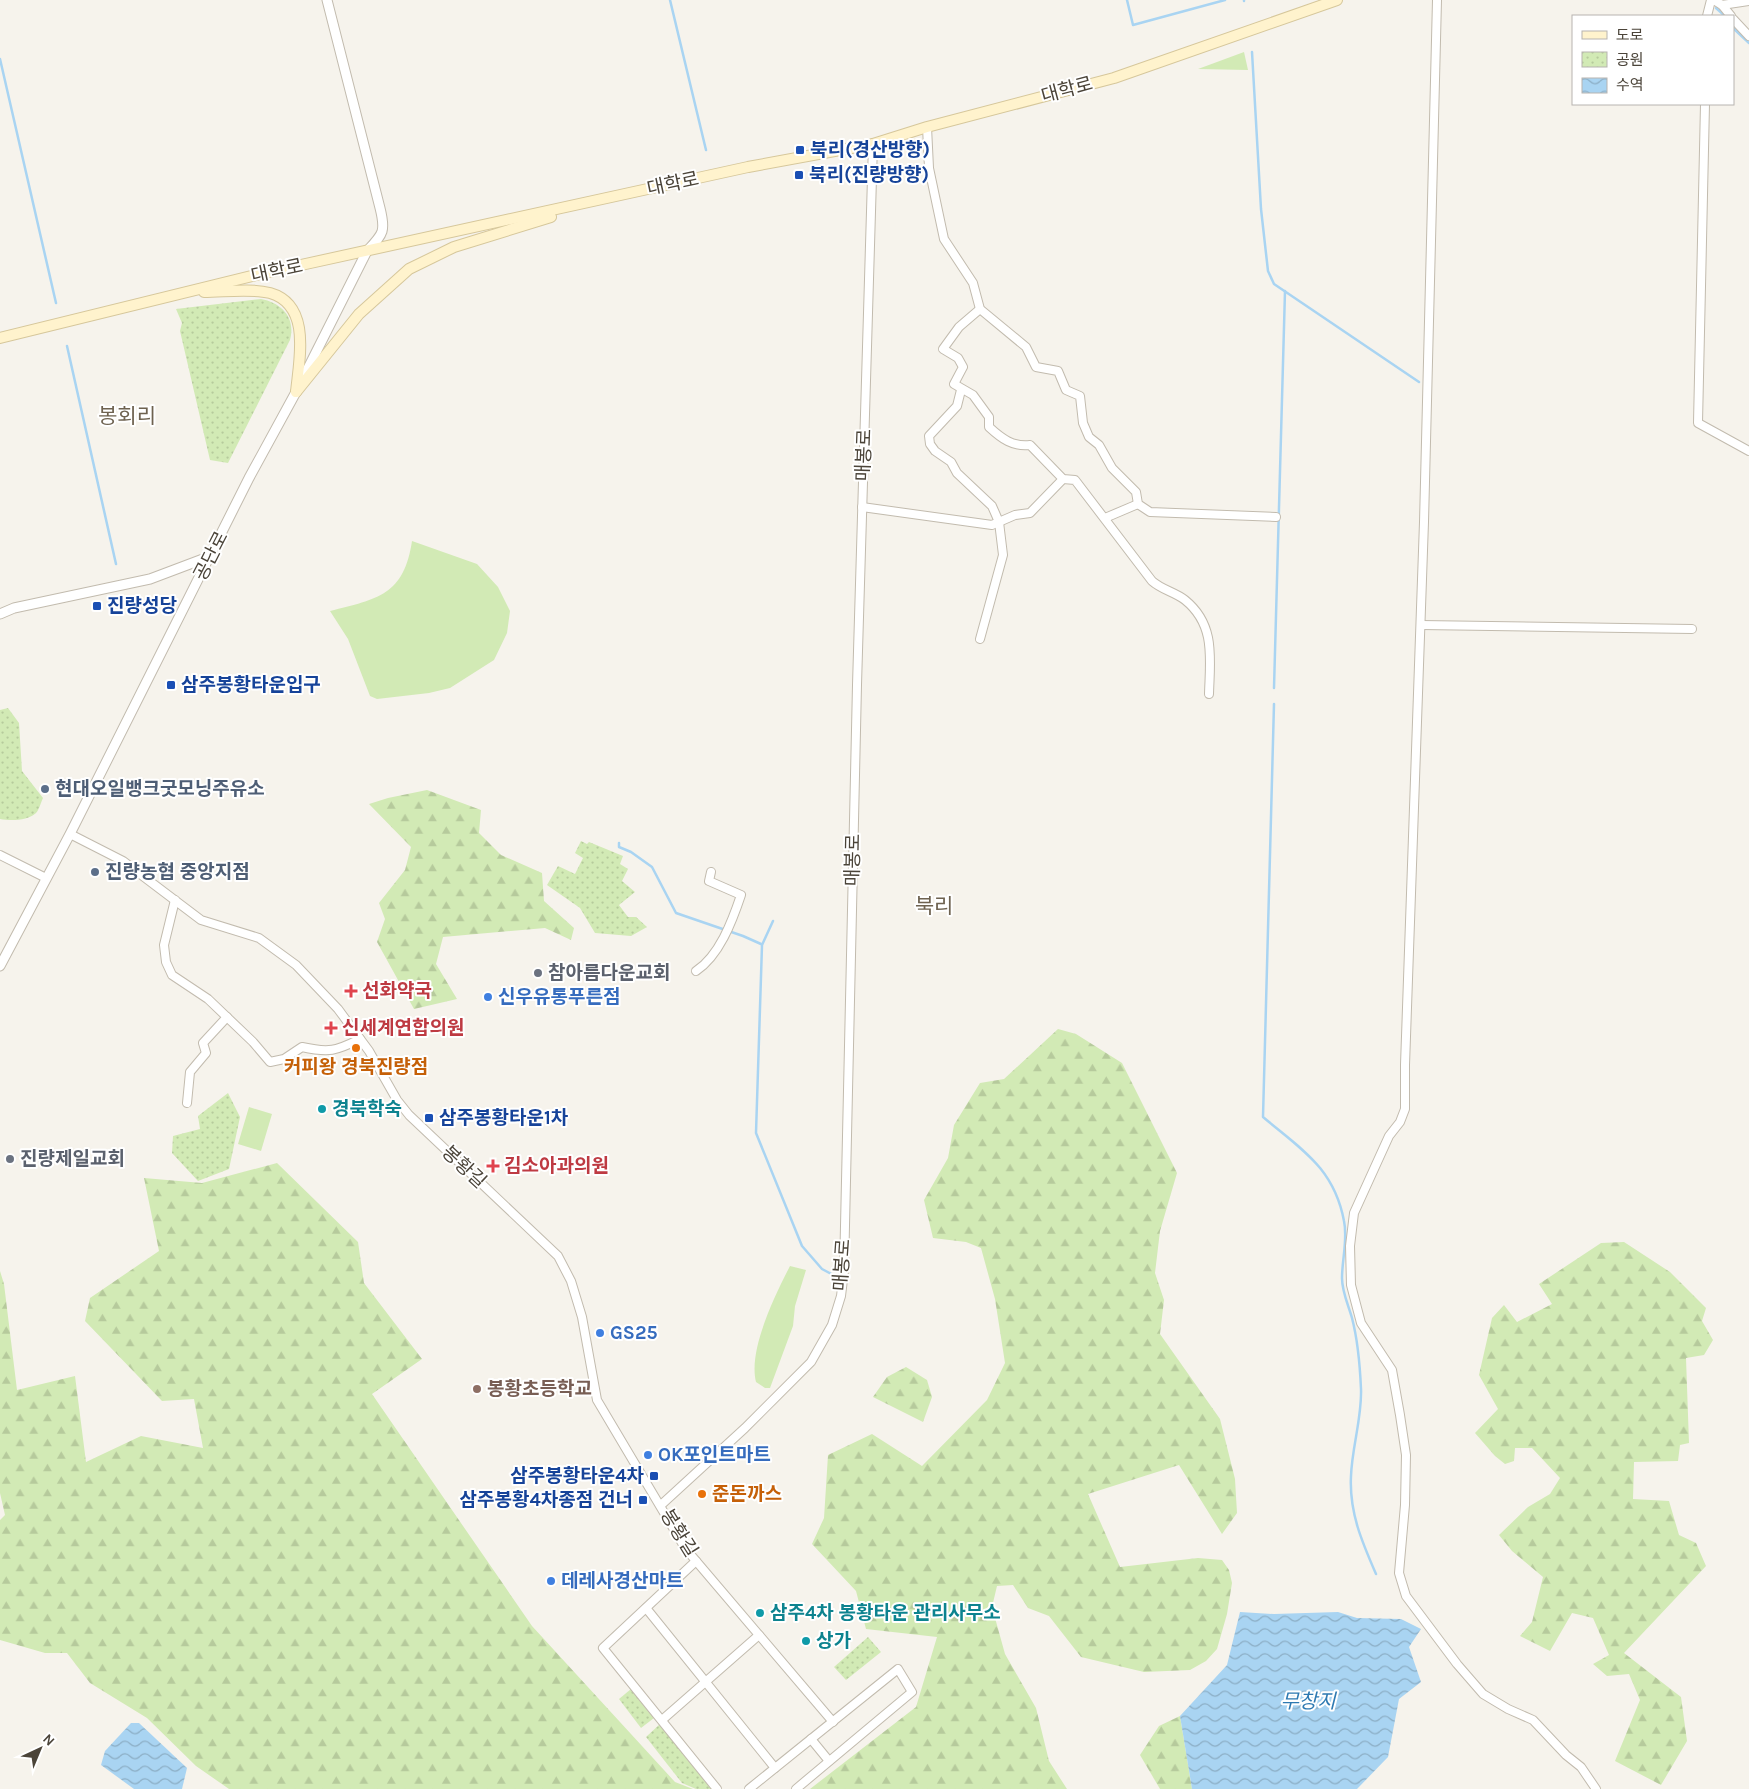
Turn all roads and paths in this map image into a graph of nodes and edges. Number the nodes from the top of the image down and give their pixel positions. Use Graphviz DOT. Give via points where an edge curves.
graph roads {
  1 [pos="327,0"];
  2 [pos="1337,0"];
  3 [pos="1437,0"];
  4 [pos="1712,0"];
  5 [pos="1749,1"];
  6 [pos="1722,5"];
  7 [pos="1706,15"];
  8 [pos="1730,15"];
  9 [pos="1734,20"];
  10 [pos="1749,36"];
  11 [pos="1705,105"];
  12 [pos="927,127"];
  13 [pos="873,144"];
  14 [pos="597,200"];
  15 [pos="367,252"];
  16 [pos="188,292"];
  17 [pos="980,309"];
  18 [pos="0,338"];
  19 [pos="961,390"];
  20 [pos="296,392"];
  21 [pos="1749,451"];
  22 [pos="1062,479"];
  23 [pos="1138,504"];
  24 [pos="862,507"];
  25 [pos="1276,517"];
  26 [pos="1105,518"];
  27 [pos="999,522"];
  28 [pos="211,556"];
  29 [pos="0,614"];
  30 [pos="1421,625"];
  31 [pos="1692,629"];
  32 [pos="980,639"];
  33 [pos="1209,694"];
  34 [pos="70,834"];
  35 [pos="0,854"];
  36 [pos="710,872"];
  37 [pos="46,878"];
  38 [pos="174,900"];
  39 [pos="0,966"];
  40 [pos="696,972"];
  41 [pos="227,1017"];
  42 [pos="360,1039"];
  43 [pos="187,1103"];
  44 [pos="661,1505"];
  45 [pos="696,1561"];
  46 [pos="646,1608"];
  47 [pos="758,1635"];
  48 [pos="705,1682"];
  49 [pos="662,1720"];
  50 [pos="833,1722"];
  51 [pos="811,1739"];
  52 [pos="830,1761"];
  53 [pos="775,1768"];
  54 [pos="718,1789"];
  55 [pos="749,1789"];
  56 [pos="796,1789"];
  57 [pos="1596,1789"];
  1 -- 15 [label="street, 공단로" via="384,225 383,234"];
  2 -- 12 [label="main road, 대학로" via="1114,78"];
  3 -- 30 [label="street"];
  4 -- 6 [label="street"];
  4 -- 7 [label="street"];
  5 -- 6 [label="street"];
  6 -- 8 [label="street"];
  9 -- 10 [label="street"];
  11 -- 21 [label="street" via="1698,423"];
  12 -- 13 [label="main road, 대학로"];
  12 -- 17 [label="street" via="928,168 944,239 973,283"];
  13 -- 14 [label="main road, 대학로"];
  13 -- 24 [label="street, 매봉로"];
  14 -- 15 [label="main road, 대학로"];
  14 -- 20 [label="main road" via="502,234 454,247 409,269 359,314"];
  15 -- 16 [label="main road, 대학로"];
  15 -- 20 [label="street, 공단로"];
  16 -- 18 [label="main road, 대학로"];
  16 -- 20 [label="main road" via="269,293 292,307 300,337"];
  17 -- 19 [label="street" via="959,327 943,349 958,358 963,367 954,384"];
  17 -- 23 [label="street" via="1026,347 1036,367 1058,370 1066,390 1080,396 1082,422 1089,437 1099,445 1112,468 1136,492"];
  19 -- 22 [label="street" via="973,395 989,417 989,428 1017,446 1030,445"];
  19 -- 27 [label="street" via="957,406 929,436 930,444 992,506"];
  20 -- 28 [label="street, 공단로"];
  22 -- 26 [label="street" via="1075,480"];
  22 -- 27 [label="street" via="1030,514 1015,515"];
  23 -- 25 [label="street" via="1150,512"];
  23 -- 26 [label="street"];
  24 -- 27 [label="street" via="992,525"];
  24 -- 44 [label="street, 매봉로" via="843,1284 832,1325 811,1362"];
  26 -- 33 [label="street" via="1152,581 1185,600 1204,621 1211,645"];
  27 -- 32 [label="street" via="1003,555"];
  28 -- 29 [label="street" via="150,579 14,608"];
  28 -- 34 [label="street, 공단로"];
  30 -- 31 [label="street"];
  30 -- 57 [label="street" via="1406,1101 1400,1122 1390,1136 1354,1213 1350,1246 1351,1285 1364,1328 1392,1370 1400,1415 1406,1455 1399,1573 1406,1596 1483,1694 1533,1720 1581,1767"];
  34 -- 37 [label="street, 공단로"];
  34 -- 38 [label="street, 봉황길" via="123,861"];
  35 -- 37 [label="street"];
  36 -- 40 [label="street" via="709,881 741,895 728,928 705,965"];
  37 -- 39 [label="street, 공단로"];
  38 -- 41 [label="street" via="164,945 166,962 172,975 208,999"];
  38 -- 42 [label="street, 봉황길" via="201,920 248,933 273,946 309,977"];
  41 -- 42 [label="street" via="270,1062 284,1059 302,1046 324,1052 336,1051"];
  41 -- 43 [label="street" via="203,1043 206,1053 190,1072"];
  42 -- 44 [label="street, 봉황길" via="409,1115 558,1256 582,1317 597,1400"];
  44 -- 45 [label="street, 봉황길"];
  45 -- 46 [label="street"];
  45 -- 47 [label="street, 봉황길"];
  46 -- 48 [label="street"];
  46 -- 49 [label="street" via="604,1648"];
  47 -- 48 [label="street"];
  47 -- 50 [label="street, 봉황길"];
  48 -- 49 [label="street"];
  48 -- 53 [label="street"];
  49 -- 54 [label="street"];
  50 -- 51 [label="street"];
  50 -- 52 [label="street" via="898,1669 912,1692"];
  51 -- 52 [label="street"];
  51 -- 53 [label="street"];
  52 -- 56 [label="street"];
  53 -- 55 [label="street"];
}
